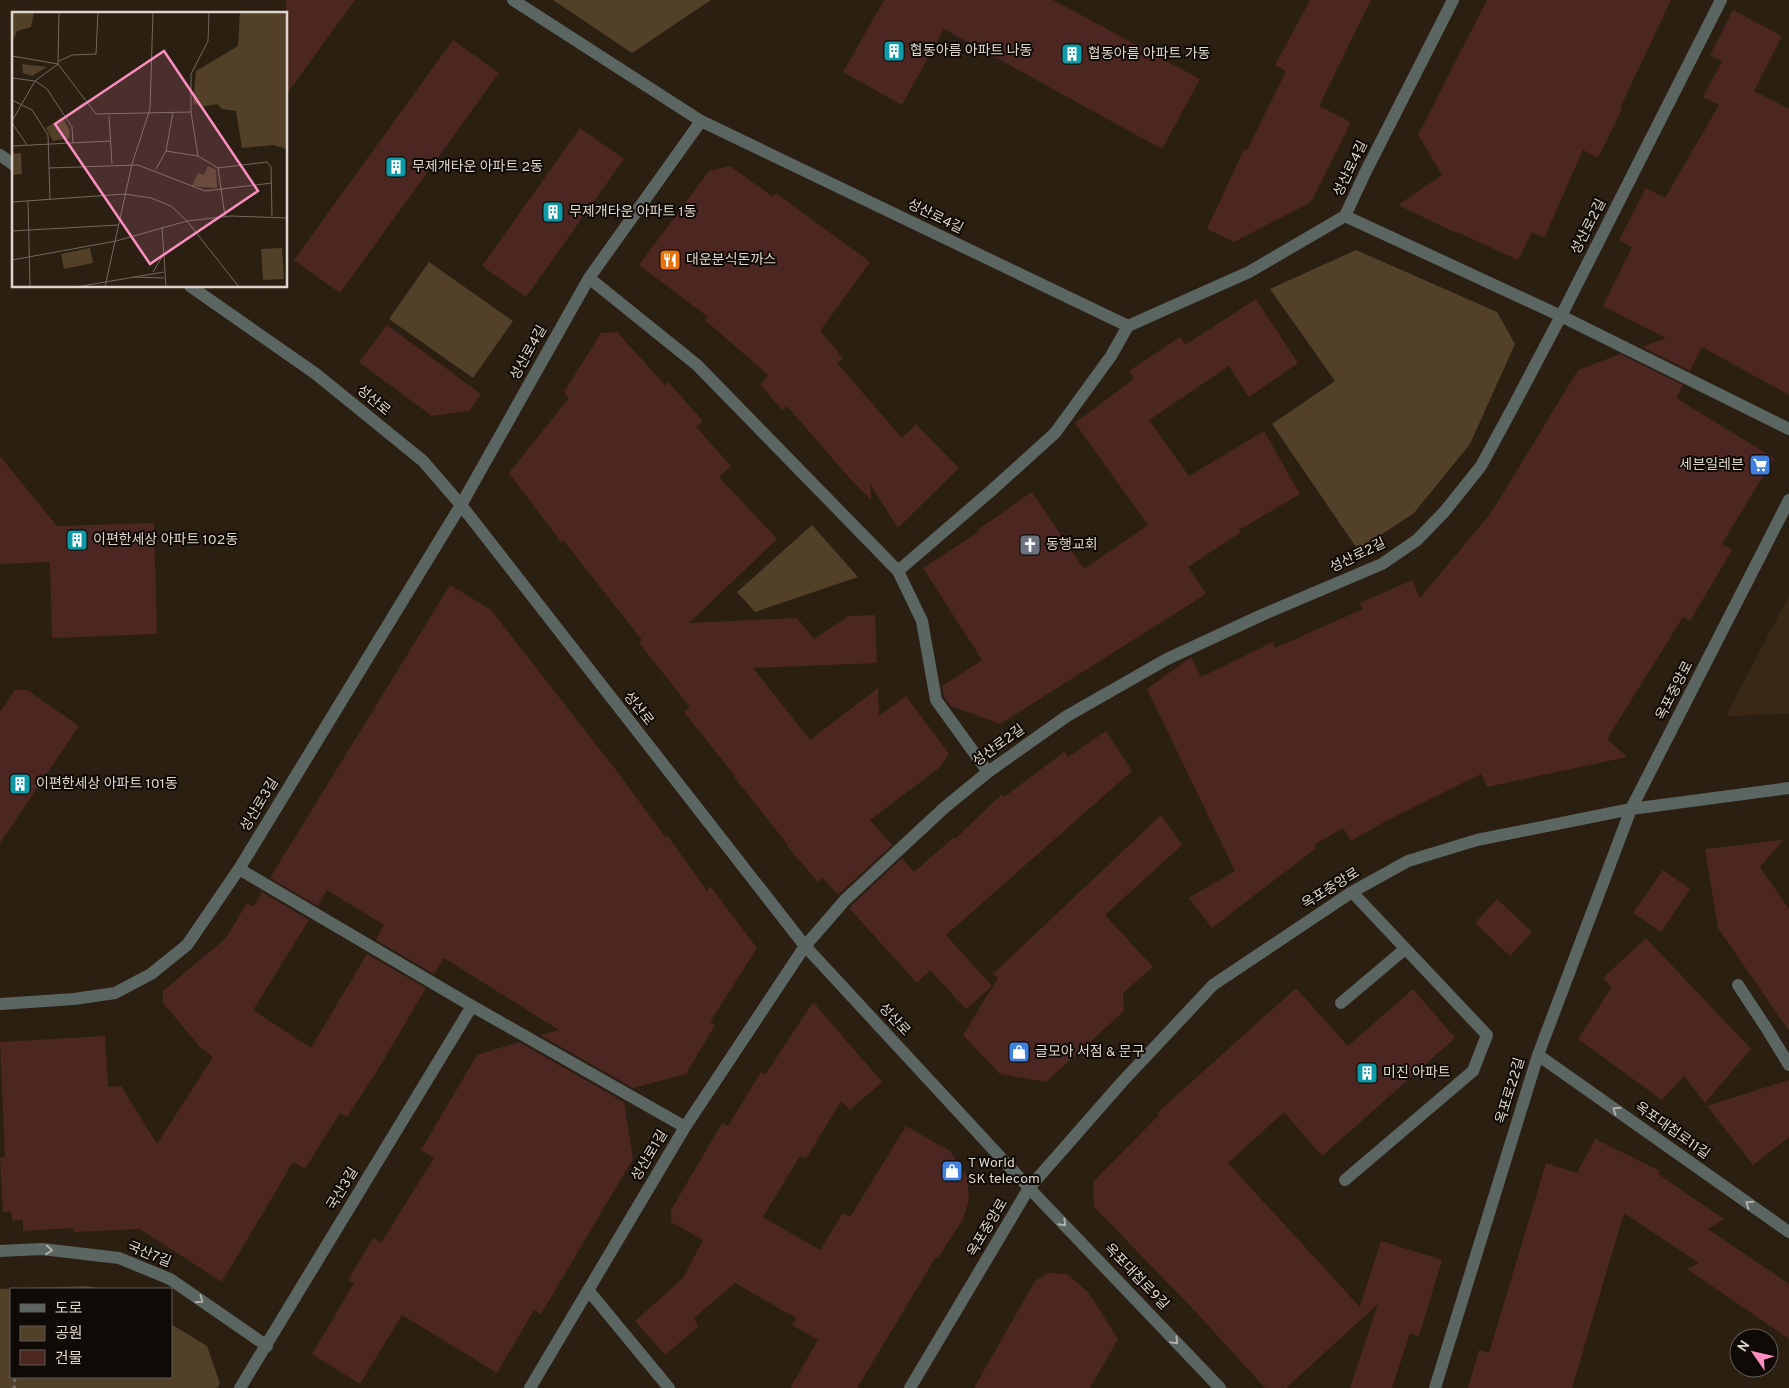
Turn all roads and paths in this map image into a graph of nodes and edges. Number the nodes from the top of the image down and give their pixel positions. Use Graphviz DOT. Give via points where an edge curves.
graph roads {
  1 [pos="513,0"];
  2 [pos="1453,0"];
  3 [pos="1721,0"];
  4 [pos="701,121"];
  5 [pos="0,155"];
  6 [pos="12,164"];
  7 [pos="1345,216"];
  8 [pos="589,278"];
  9 [pos="193,288"];
  10 [pos="1561,316"];
  11 [pos="1128,326"];
  12 [pos="1789,429"];
  13 [pos="1789,500"];
  14 [pos="461,505"];
  15 [pos="898,571"];
  16 [pos="988,772"];
  17 [pos="1789,788"];
  18 [pos="1631,809"];
  19 [pos="239,869"];
  20 [pos="1352,892"];
  21 [pos="805,946"];
  22 [pos="1405,949"];
  23 [pos="1738,985"];
  24 [pos="1342,1003"];
  25 [pos="0,1004"];
  26 [pos="472,1006"];
  27 [pos="1538,1056"];
  28 [pos="1789,1066"];
  29 [pos="685,1127"];
  30 [pos="1346,1180"];
  31 [pos="1029,1188"];
  32 [pos="1789,1232"];
  33 [pos="0,1251"];
  34 [pos="588,1290"];
  35 [pos="267,1346"];
  36 [pos="240,1388"];
  37 [pos="530,1388"];
  38 [pos="669,1388"];
  39 [pos="910,1388"];
  40 [pos="1220,1388"];
  41 [pos="1435,1388"];
  1 -- 4 [label="street"];
  2 -- 7 [label="street, 성산로4길"];
  3 -- 10 [label="street, 성산로2길"];
  4 -- 8 [label="street, 성산로4길"];
  4 -- 11 [label="street, 성산로4길"];
  5 -- 6 [label="street"];
  7 -- 10 [label="street"];
  7 -- 11 [label="street, 성산로4길" via="1250,272"];
  8 -- 14 [label="street, 성산로4길"];
  8 -- 15 [label="street" via="697,365"];
  9 -- 14 [label="street, 성산로" via="316,374 423,462"];
  10 -- 12 [label="street"];
  10 -- 16 [label="street, 성산로2길" via="1481,466 1417,540 1382,564 1167,659 1067,716"];
  11 -- 15 [label="street" via="1111,356 1055,433"];
  13 -- 18 [label="street, 옥포중앙로"];
  14 -- 19 [label="street, 성산로3길"];
  14 -- 21 [label="street, 성산로"];
  15 -- 16 [label="street" via="922,620 936,700"];
  16 -- 21 [label="street, 성산로2길" via="944,808 845,900"];
  17 -- 18 [label="street"];
  18 -- 20 [label="street, 옥포중앙로" via="1468,842 1408,860"];
  18 -- 27 [label="street, 옥포로22길"];
  19 -- 25 [label="street, 성산로3길" via="186,945 151,974 115,993"];
  19 -- 26 [label="street"];
  20 -- 22 [label="street"];
  20 -- 31 [label="street, 옥포중앙로" via="1213,985"];
  21 -- 29 [label="street, 성산로1길"];
  21 -- 31 [label="street, 성산로"];
  22 -- 24 [label="street"];
  22 -- 30 [label="street" via="1487,1035 1473,1071"];
  23 -- 28 [label="street"];
  26 -- 29 [label="street"];
  26 -- 35 [label="street, 국산3길"];
  32 -- 27 [label="street, 옥포대첩로11길, one-way"];
  27 -- 41 [label="street, 옥포로22길"];
  29 -- 34 [label="street, 성산로1길"];
  31 -- 39 [label="street, 옥포중앙로"];
  31 -- 40 [label="street, 옥포대첩로9길, one-way"];
  33 -- 35 [label="street, 국산7길, one-way" via="42,1249 119,1258 170,1279"];
  34 -- 37 [label="street, 성산로1길"];
  34 -- 38 [label="street"];
  35 -- 36 [label="street, 국산3길"];
}
